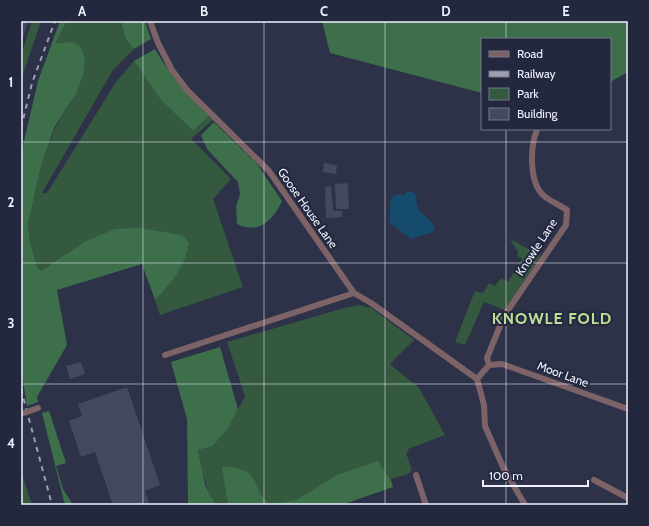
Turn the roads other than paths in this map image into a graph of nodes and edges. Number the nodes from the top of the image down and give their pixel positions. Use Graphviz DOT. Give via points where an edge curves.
graph roads {
  1 [pos="150,21"];
  2 [pos="537,130"];
  3 [pos="354,293"];
  4 [pos="165,355"];
  5 [pos="489,365"];
  6 [pos="477,379"];
  7 [pos="38,408"];
  8 [pos="628,409"];
  9 [pos="21,414"];
  10 [pos="416,475"];
  11 [pos="594,480"];
  12 [pos="628,498"];
  13 [pos="426,505"];
  14 [pos="525,505"];
  1 -- 3 [label="street, Goose House Lane" via="172,70 187,90 269,171"];
  2 -- 5 [label="street, Knowle Lane" via="532,140 531,159 536,184 542,195 567,210 566,225 504,316 487,358"];
  3 -- 4 [label="street"];
  3 -- 6 [label="street, Goose House Lane"];
  5 -- 6 [label="street"];
  5 -- 8 [label="street, Moor Lane" via="502,364"];
  6 -- 14 [label="street" via="484,405 485,426 503,467"];
  7 -- 9 [label="street, bridge"];
  10 -- 13 [label="street"];
  11 -- 12 [label="street"];
}
